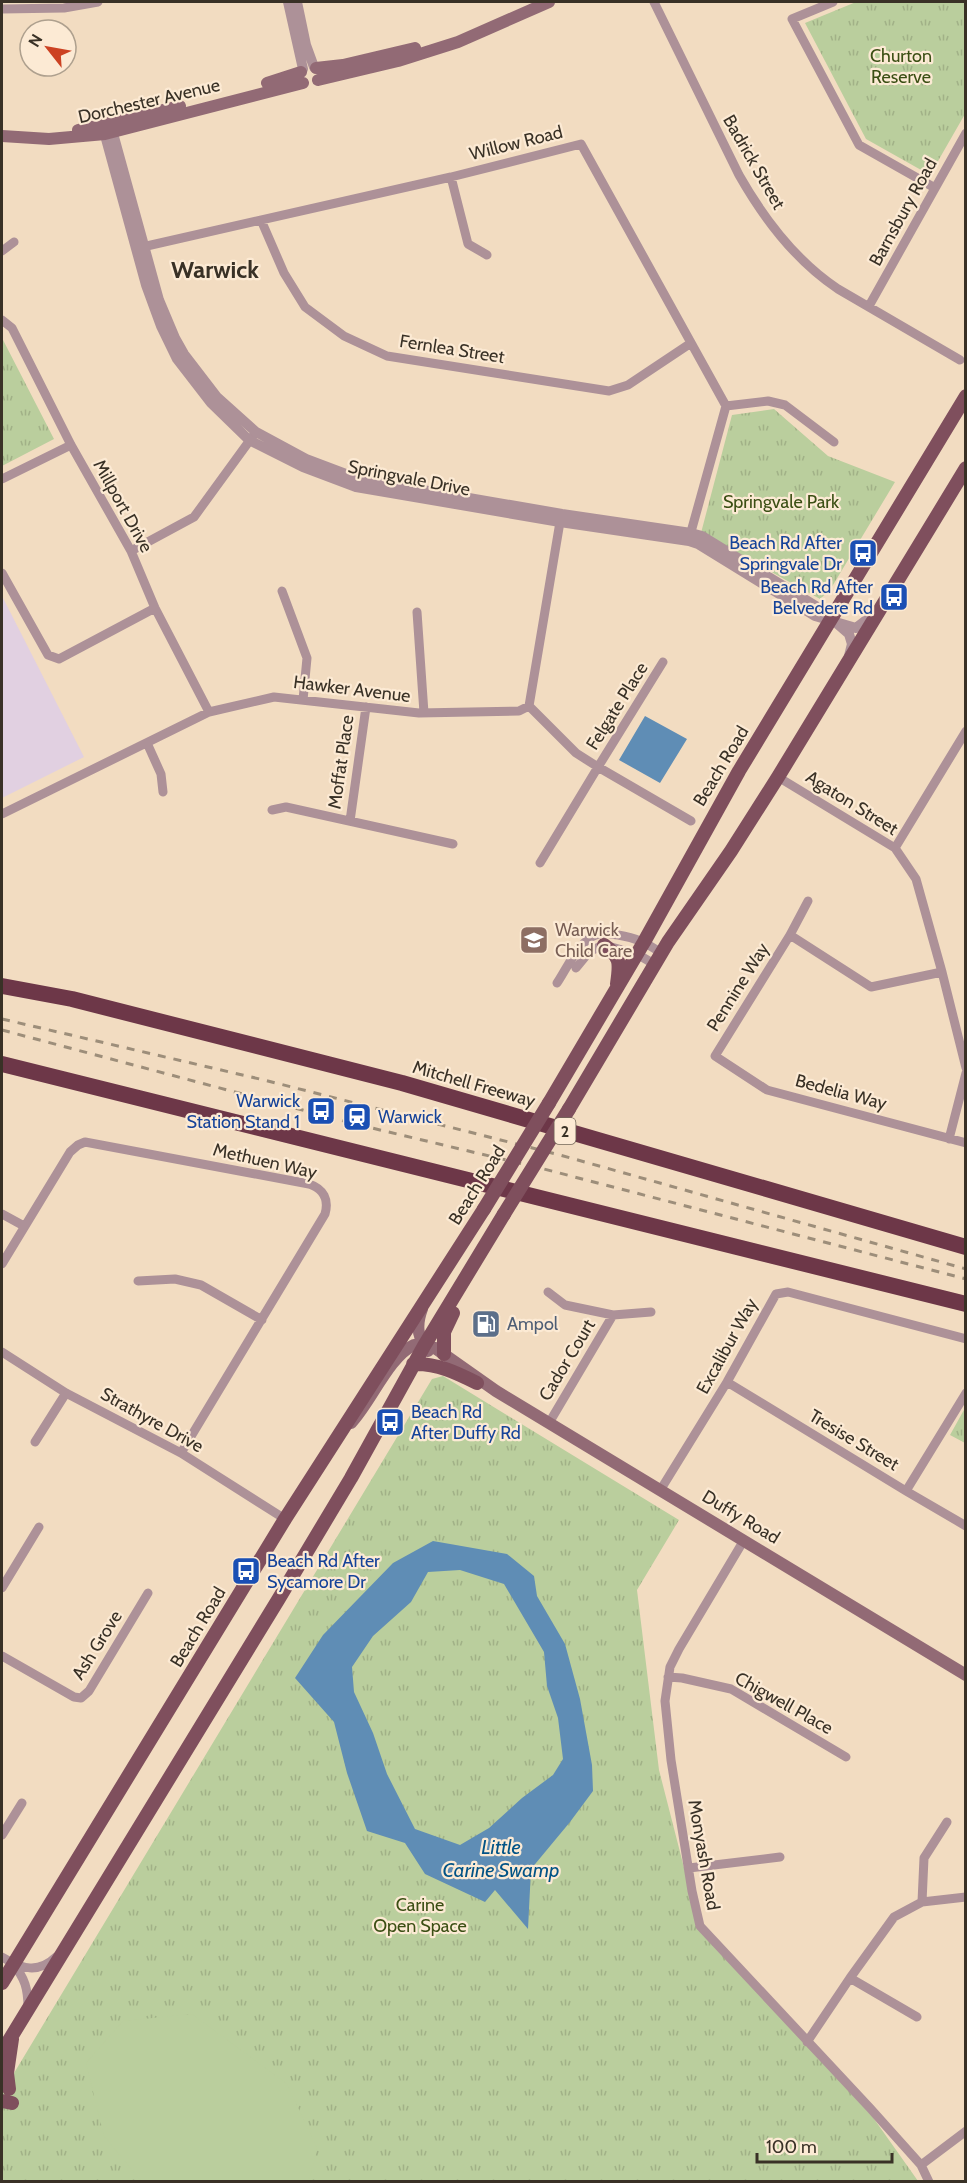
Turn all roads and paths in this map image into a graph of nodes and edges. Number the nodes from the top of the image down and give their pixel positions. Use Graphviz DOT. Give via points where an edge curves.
graph roads {
  1 [pos="98,2"];
  2 [pos="288,2"];
  3 [pos="297,2"];
  4 [pos="549,2"];
  5 [pos="654,2"];
  6 [pos="833,2"];
  7 [pos="530,4"];
  8 [pos="2,9"];
  9 [pos="309,73"];
  10 [pos="108,129"];
  11 [pos="2,130"];
  12 [pos="966,134"];
  13 [pos="2,136"];
  14 [pos="451,177"];
  15 [pos="935,188"];
  16 [pos="261,220"];
  17 [pos="14,242"];
  18 [pos="140,248"];
  19 [pos="2,251"];
  20 [pos="487,255"];
  21 [pos="869,306"];
  22 [pos="2,320"];
  23 [pos="691,343"];
  24 [pos="960,360"];
  25 [pos="966,396"];
  26 [pos="726,406"];
  27 [pos="253,436"];
  28 [pos="834,442"];
  29 [pos="71,446"];
  30 [pos="966,468"];
  31 [pos="2,479"];
  32 [pos="561,518"];
  33 [pos="690,537"];
  34 [pos="131,551"];
  35 [pos="2,573"];
  36 [pos="282,591"];
  37 [pos="885,600"];
  38 [pos="155,608"];
  39 [pos="417,612"];
  40 [pos="831,620"];
  41 [pos="663,662"];
  42 [pos="843,668"];
  43 [pos="303,700"];
  44 [pos="529,706"];
  45 [pos="366,707"];
  46 [pos="209,712"];
  47 [pos="424,713"];
  48 [pos="966,730"];
  49 [pos="147,743"];
  50 [pos="598,766"];
  51 [pos="778,777"];
  52 [pos="163,792"];
  53 [pos="272,810"];
  54 [pos="2,814"];
  55 [pos="350,821"];
  56 [pos="691,821"];
  57 [pos="453,844"];
  58 [pos="895,848"];
  59 [pos="540,863"];
  60 [pos="808,901"];
  61 [pos="790,935"];
  62 [pos="604,945"];
  63 [pos="641,948"];
  64 [pos="658,959"];
  65 [pos="576,968"];
  66 [pos="942,972"];
  67 [pos="2,980"];
  68 [pos="557,983"];
  69 [pos="2,986"];
  70 [pos="615,992"];
  71 [pos="72,999"];
  72 [pos="715,1056"];
  73 [pos="2,1064"];
  74 [pos="966,1068"];
  75 [pos="966,1074"];
  76 [pos="949,1139"];
  77 [pos="966,1143"];
  78 [pos="2,1214"];
  79 [pos="24,1227"];
  80 [pos="484,1246"];
  81 [pos="966,1246"];
  82 [pos="2,1264"];
  83 [pos="138,1281"];
  84 [pos="548,1292"];
  85 [pos="427,1299"];
  86 [pos="966,1304"];
  87 [pos="651,1312"];
  88 [pos="613,1315"];
  89 [pos="262,1320"];
  90 [pos="966,1339"];
  91 [pos="424,1346"];
  92 [pos="2,1352"];
  93 [pos="444,1354"];
  94 [pos="413,1364"];
  95 [pos="727,1382"];
  96 [pos="477,1383"];
  97 [pos="496,1391"];
  98 [pos="66,1393"];
  99 [pos="966,1393"];
  100 [pos="549,1423"];
  101 [pos="342,1433"];
  102 [pos="35,1442"];
  103 [pos="180,1453"];
  104 [pos="661,1489"];
  105 [pos="906,1491"];
  106 [pos="285,1519"];
  107 [pos="966,1526"];
  108 [pos="39,1527"];
  109 [pos="744,1540"];
  110 [pos="2,1588"];
  111 [pos="148,1593"];
  112 [pos="2,1656"];
  113 [pos="966,1675"];
  114 [pos="668,1677"];
  115 [pos="846,1757"];
  116 [pos="22,1803"];
  117 [pos="947,1822"];
  118 [pos="2,1835"];
  119 [pos="780,1857"];
  120 [pos="689,1868"];
  121 [pos="966,1897"];
  122 [pos="922,1902"];
  123 [pos="66,1948"];
  124 [pos="7,1960"];
  125 [pos="850,1978"];
  126 [pos="2,1983"];
  127 [pos="28,2010"];
  128 [pos="917,2018"];
  129 [pos="13,2034"];
  130 [pos="807,2042"];
  131 [pos="2,2052"];
  132 [pos="7,2098"];
  133 [pos="966,2132"];
  134 [pos="921,2165"];
  135 [pos="929,2181"];
  1 -- 8 [label="street" via="64,8"];
  2 -- 9 [label="street"];
  3 -- 9 [label="street"];
  4 -- 7 [label="main road, Dorchester Avenue"];
  5 -- 21 [label="street, Badrick Street" via="754,202 810,268 838,290"];
  6 -- 15 [label="street" via="792,19 859,145"];
  7 -- 9 [label="main road, Dorchester Avenue" via="458,42 398,61"];
  9 -- 10 [label="main road, Dorchester Avenue"];
  10 -- 11 [label="main road, Dorchester Avenue"];
  10 -- 13 [label="main road, Dorchester Avenue" via="49,139"];
  10 -- 18 [label="street, Springvale Drive"];
  12 -- 15 [label="street, Barnsbury Road"];
  14 -- 16 [label="street, Willow Road"];
  14 -- 20 [label="street" via="468,244"];
  14 -- 23 [label="street, Willow Road" via="581,144"];
  15 -- 21 [label="street, Barnsbury Road"];
  16 -- 18 [label="street, Willow Road"];
  16 -- 23 [label="street, Fernlea Street" via="284,273 306,307 344,336 387,356 609,391 628,385"];
  17 -- 19 [label="street"];
  18 -- 27 [label="street, Springvale Drive" via="151,303 177,359 211,403"];
  21 -- 24 [label="street, Badrick Street"];
  22 -- 29 [label="street, Millport Drive" via="12,328"];
  23 -- 26 [label="street, Willow Road"];
  25 -- 40 [label="main road, Beach Road"];
  26 -- 28 [label="street" via="768,400 785,405"];
  26 -- 33 [label="street"];
  27 -- 32 [label="street, Springvale Drive" via="303,467 357,487"];
  27 -- 34 [label="street" via="194,517"];
  29 -- 31 [label="street"];
  29 -- 34 [label="street, Millport Drive"];
  30 -- 37 [label="main road, Beach Road"];
  32 -- 33 [label="street, Springvale Drive"];
  32 -- 44 [label="street"];
  33 -- 40 [label="street, Springvale Drive" via="815,616"];
  34 -- 38 [label="street, Millport Drive"];
  35 -- 38 [label="street" via="48,656 59,659"];
  36 -- 43 [label="street" via="307,658"];
  37 -- 40 [label="street, Springvale Drive" via="856,628"];
  37 -- 42 [label="main road, Beach Road"];
  38 -- 46 [label="street, Millport Drive"];
  39 -- 47 [label="street"];
  40 -- 42 [label="street, Springvale Drive" via="851,639 852,648"];
  40 -- 63 [label="main road, Beach Road" via="733,781"];
  41 -- 50 [label="street, Felgate Place"];
  42 -- 51 [label="main road, Beach Road"];
  43 -- 45 [label="street, Hawker Avenue"];
  43 -- 46 [label="street, Hawker Avenue" via="274,697"];
  44 -- 47 [label="street, Hawker Avenue" via="519,711"];
  44 -- 50 [label="street, Felgate Place" via="576,753"];
  45 -- 47 [label="street, Hawker Avenue"];
  45 -- 55 [label="street, Moffat Place"];
  46 -- 49 [label="street, Hawker Avenue"];
  48 -- 58 [label="street"];
  49 -- 52 [label="street" via="161,774"];
  49 -- 54 [label="street, Hawker Avenue"];
  50 -- 56 [label="street, Felgate Place"];
  50 -- 59 [label="street, Felgate Place"];
  51 -- 58 [label="street, Agaton Street"];
  51 -- 64 [label="main road, Beach Road"];
  53 -- 55 [label="street, Moffat Place" via="286,807"];
  55 -- 57 [label="street, Moffat Place"];
  58 -- 66 [label="street, Agaton Street" via="916,879"];
  60 -- 61 [label="street, Pennine Way"];
  61 -- 66 [label="street, Pennine Way" via="871,987"];
  61 -- 72 [label="street, Pennine Way"];
  62 -- 63 [label="street"];
  62 -- 65 [label="street" via="590,951"];
  62 -- 70 [label="main road" via="619,962"];
  63 -- 64 [label="street"];
  63 -- 68 [label="street" via="630,937 597,935 578,951"];
  63 -- 70 [label="main road, Beach Road"];
  64 -- 80 [label="main road, Beach Road, bridge"];
  66 -- 74 [label="street, Agaton Street"];
  67 -- 71 [label="highway"];
  69 -- 71 [label="highway, Mitchell Freeway / 2"];
  70 -- 85 [label="main road, Beach Road, bridge"];
  71 -- 81 [label="highway, Mitchell Freeway / 2" via="402,1083"];
  72 -- 76 [label="street, Bedelia Way" via="768,1090"];
  73 -- 86 [label="highway"];
  75 -- 76 [label="street"];
  76 -- 77 [label="street, Bedelia Way"];
  78 -- 79 [label="street"];
  79 -- 82 [label="street, Methuen Way"];
  79 -- 89 [label="street, Methuen Way" via="70,1152 85,1142 315,1186 326,1197 326,1211"];
  80 -- 91 [label="main road, Beach Road"];
  80 -- 93 [label="main road" via="444,1332"];
  83 -- 89 [label="street" via="175,1279 201,1285"];
  84 -- 88 [label="street, Cador Court" via="565,1305"];
  85 -- 91 [label="main road" via="418,1322"];
  85 -- 101 [label="main road, Beach Road"];
  87 -- 88 [label="street, Cador Court"];
  88 -- 100 [label="street, Cador Court"];
  89 -- 103 [label="street, Methuen Way"];
  90 -- 95 [label="street, Excalibur Way" via="780,1292 774,1296"];
  91 -- 93 [label="main road, Duffy Road"];
  91 -- 94 [label="main road, Beach Road"];
  91 -- 96 [label="main road, Duffy Road"];
  91 -- 101 [label="main road" via="414,1346 400,1354 363,1412"];
  92 -- 98 [label="street, Strathyre Drive"];
  93 -- 97 [label="main road, Duffy Road"];
  94 -- 96 [label="main road" via="433,1365"];
  94 -- 123 [label="main road, Beach Road" via="351,1478"];
  95 -- 104 [label="street, Excalibur Way"];
  95 -- 105 [label="street, Tresise Street"];
  96 -- 97 [label="main road, Duffy Road"];
  97 -- 100 [label="main road, Duffy Road"];
  98 -- 102 [label="street"];
  98 -- 103 [label="street, Strathyre Drive"];
  99 -- 105 [label="street"];
  100 -- 104 [label="main road, Duffy Road"];
  101 -- 106 [label="main road, Beach Road"];
  103 -- 106 [label="street, Strathyre Drive"];
  104 -- 109 [label="main road, Duffy Road"];
  105 -- 107 [label="street, Tresise Street"];
  106 -- 124 [label="main road, Beach Road"];
  108 -- 110 [label="street"];
  109 -- 113 [label="main road, Duffy Road"];
  109 -- 114 [label="street, Monyash Road" via="678,1649"];
  111 -- 112 [label="street, Ash Grove" via="81,1698"];
  114 -- 115 [label="street, Chigwell Place" via="731,1689"];
  114 -- 120 [label="street, Monyash Road" via="665,1701 671,1760"];
  116 -- 118 [label="street"];
  117 -- 122 [label="street" via="924,1858"];
  119 -- 120 [label="street"];
  120 -- 130 [label="street, Monyash Road" via="700,1926"];
  121 -- 122 [label="street"];
  122 -- 125 [label="street" via="894,1917"];
  123 -- 124 [label="street" via="41,1968"];
  123 -- 127 [label="main road, Beach Road"];
  124 -- 126 [label="main road, Beach Road"];
  124 -- 127 [label="street" via="23,1976"];
  125 -- 128 [label="street"];
  125 -- 130 [label="street"];
  127 -- 129 [label="main road, Beach Road"];
  129 -- 131 [label="main road, Beach Road"];
  129 -- 132 [label="main road"];
  130 -- 134 [label="street, Monyash Road"];
  133 -- 134 [label="street"];
  134 -- 135 [label="street, Monyash Road"];
}
